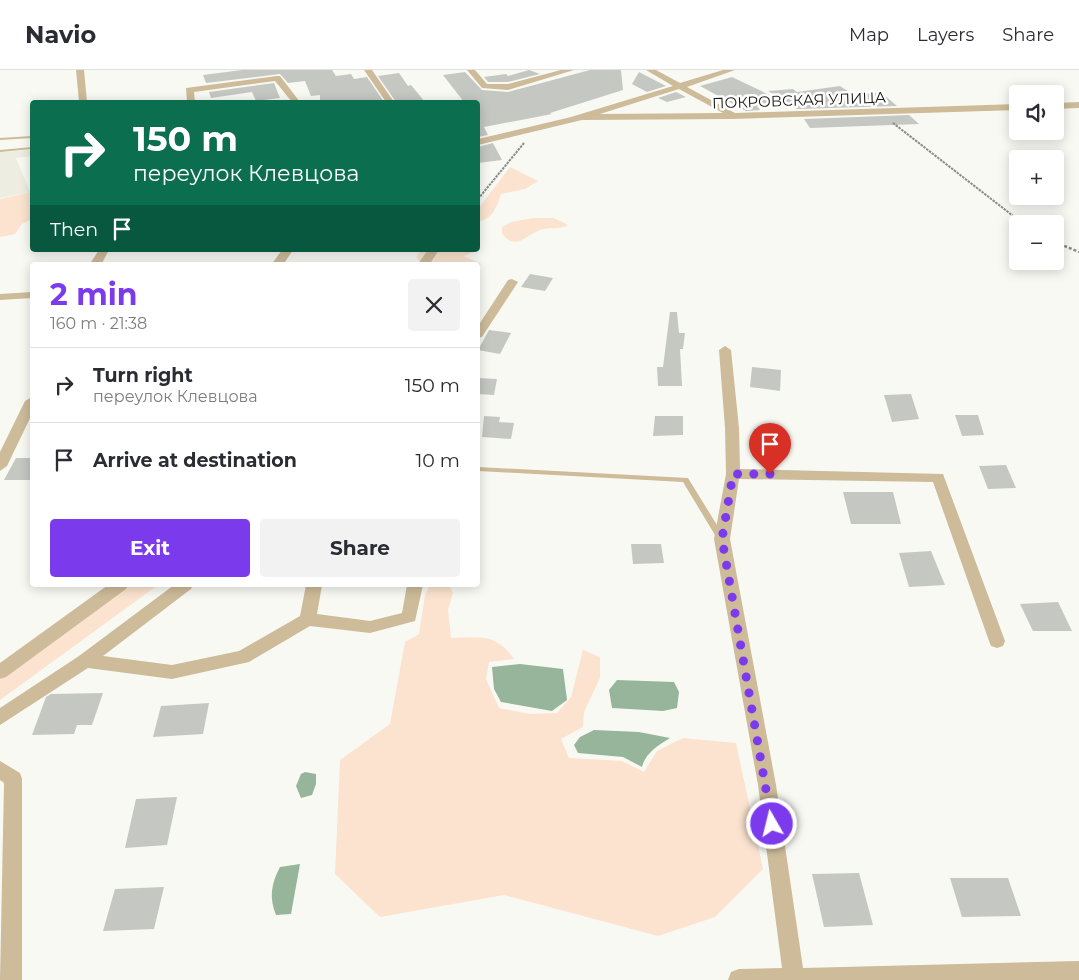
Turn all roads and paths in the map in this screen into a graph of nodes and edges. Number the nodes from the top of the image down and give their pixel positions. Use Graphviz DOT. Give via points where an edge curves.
graph roads {
  1 [pos="80,70"];
  2 [pos="368,70"];
  3 [pos="472,70"];
  4 [pos="570,70"];
  5 [pos="650,70"];
  6 [pos="731,70"];
  7 [pos="681,86"];
  8 [pos="83,100"];
  9 [pos="191,100"];
  10 [pos="294,100"];
  11 [pos="389,100"];
  12 [pos="1079,105"];
  13 [pos="1067,106"];
  14 [pos="1009,107"];
  15 [pos="1079,111"];
  16 [pos="878,112"];
  17 [pos="734,116"];
  18 [pos="582,117"];
  19 [pos="539,129"];
  20 [pos="30,137"];
  21 [pos="0,139"];
  22 [pos="480,142"];
  23 [pos="30,148"];
  24 [pos="0,151"];
  25 [pos="480,196"];
  26 [pos="1011,215"];
  27 [pos="1064,246"];
  28 [pos="1079,252"];
  29 [pos="512,282"];
  30 [pos="30,295"];
  31 [pos="0,297"];
  32 [pos="480,331"];
  33 [pos="725,350"];
  34 [pos="30,405"];
  35 [pos="0,466"];
  36 [pos="480,469"];
  37 [pos="733,474"];
  38 [pos="722,539"];
  39 [pos="117,587"];
  40 [pos="182,587"];
  41 [pos="314,587"];
  42 [pos="415,587"];
  43 [pos="308,619"];
  44 [pos="997,640"];
  45 [pos="84,661"];
  46 [pos="0,672"];
  47 [pos="0,717"];
  48 [pos="0,769"];
  49 [pos="1079,972"];
  50 [pos="794,979"];
  51 [pos="11,980"];
  52 [pos="739,980"];
  1 -- 8 [label="street"];
  2 -- 11 [label="street"];
  3 -- 4 [label="street" via="485,86 508,87"];
  5 -- 7 [label="street"];
  6 -- 7 [label="street"];
  7 -- 17 [label="street"];
  7 -- 18 [label="street"];
  9 -- 10 [label="street" via="189,90 228,80 278,78"];
  12 -- 13 [label="street"];
  13 -- 15 [label="street"];
  14 -- 16 [label="street, ПОКРОВСКАЯ УЛИЦА"];
  16 -- 17 [label="street, ПОКРОВСКАЯ УЛИЦА"];
  16 -- 26 [label="path"];
  17 -- 18 [label="street, ПОКРОВСКАЯ УЛИЦА"];
  18 -- 19 [label="street"];
  19 -- 22 [label="street"];
  19 -- 25 [label="path" via="517,150"];
  20 -- 21 [label="lane"];
  23 -- 24 [label="lane"];
  27 -- 28 [label="path"];
  29 -- 32 [label="street"];
  30 -- 31 [label="street"];
  33 -- 37 [label="street"];
  34 -- 35 [label="street"];
  36 -- 38 [label="lane" via="685,480"];
  37 -- 38 [label="street"];
  37 -- 44 [label="street" via="938,476"];
  38 -- 50 [label="street" via="767,785"];
  39 -- 46 [label="street"];
  40 -- 45 [label="street"];
  41 -- 43 [label="street"];
  42 -- 43 [label="street" via="409,617 370,627"];
  43 -- 45 [label="street" via="242,657 172,672"];
  45 -- 47 [label="street"];
  48 -- 51 [label="street" via="13,779"];
  49 -- 50 [label="street"];
  50 -- 52 [label="street"];
}
